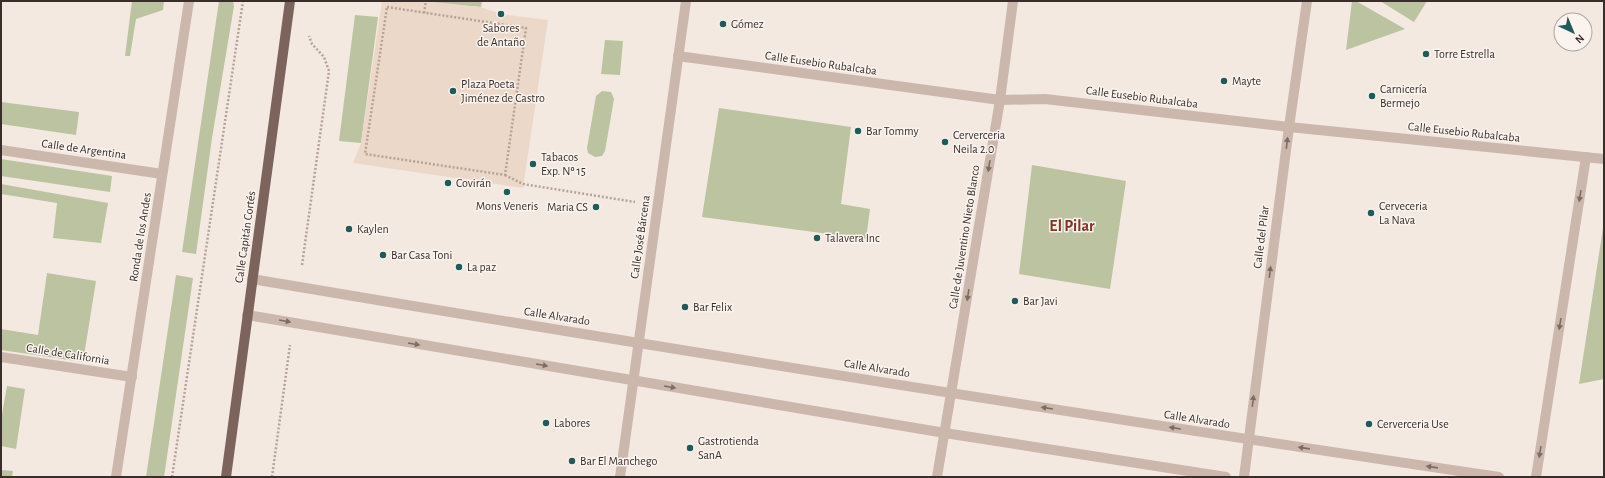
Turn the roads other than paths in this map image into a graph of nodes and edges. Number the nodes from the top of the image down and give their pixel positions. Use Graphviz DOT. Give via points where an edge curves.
graph roads {
  1 [pos="189,1"];
  2 [pos="290,1"];
  3 [pos="686,1"];
  4 [pos="1013,1"];
  5 [pos="1307,1"];
  6 [pos="678,56"];
  7 [pos="1000,100"];
  8 [pos="1289,127"];
  9 [pos="1,150"];
  10 [pos="1586,157"];
  11 [pos="1604,159"];
  12 [pos="162,174"];
  13 [pos="252,279"];
  14 [pos="247,315"];
  15 [pos="638,343"];
  16 [pos="1,357"];
  17 [pos="132,377"];
  18 [pos="634,381"];
  19 [pos="952,393"];
  20 [pos="945,434"];
  21 [pos="1248,440"];
  22 [pos="116,477"];
  23 [pos="226,477"];
  24 [pos="620,477"];
  25 [pos="937,477"];
  26 [pos="1226,477"];
  27 [pos="1244,477"];
  28 [pos="1499,477"];
  29 [pos="1536,477"];
  1 -- 12 [label="street, Ronda de los Andes"];
  2 -- 13 [label="main road, Calle Capitán Cortés"];
  3 -- 6 [label="street, Calle José Bárcena"];
  4 -- 7 [label="street, Calle de Juventino Nieto Blanco"];
  5 -- 8 [label="street, Calle del Pilar"];
  6 -- 7 [label="street, Calle Eusebio Rubalcaba"];
  6 -- 15 [label="street, Calle José Bárcena"];
  7 -- 8 [label="street, Calle Eusebio Rubalcaba" via="1045,98"];
  7 -- 19 [label="street, Calle de Juventino Nieto Blanco, one-way"];
  8 -- 10 [label="street, Calle Eusebio Rubalcaba"];
  21 -- 8 [label="street, Calle del Pilar, one-way"];
  9 -- 12 [label="street, Calle de Argentina"];
  10 -- 11 [label="street, Calle Eusebio Rubalcaba"];
  10 -- 29 [label="street, one-way"];
  12 -- 17 [label="street, Ronda de los Andes"];
  13 -- 14 [label="main road, Calle Capitán Cortés"];
  13 -- 15 [label="street, Calle Alvarado"];
  14 -- 18 [label="street, one-way"];
  14 -- 23 [label="main road, Calle Capitán Cortés"];
  15 -- 18 [label="street, Calle José Bárcena"];
  15 -- 19 [label="street, Calle Alvarado"];
  16 -- 17 [label="street, Calle de California"];
  17 -- 22 [label="street, Ronda de los Andes"];
  18 -- 20 [label="street, one-way"];
  18 -- 24 [label="street, Calle José Bárcena"];
  19 -- 20 [label="street, Calle de Juventino Nieto Blanco"];
  21 -- 19 [label="street, Calle Alvarado, one-way"];
  20 -- 25 [label="street, Calle de Juventino Nieto Blanco"];
  20 -- 26 [label="street"];
  21 -- 27 [label="street, Calle del Pilar"];
  28 -- 21 [label="street, Calle Alvarado, one-way"];
}
